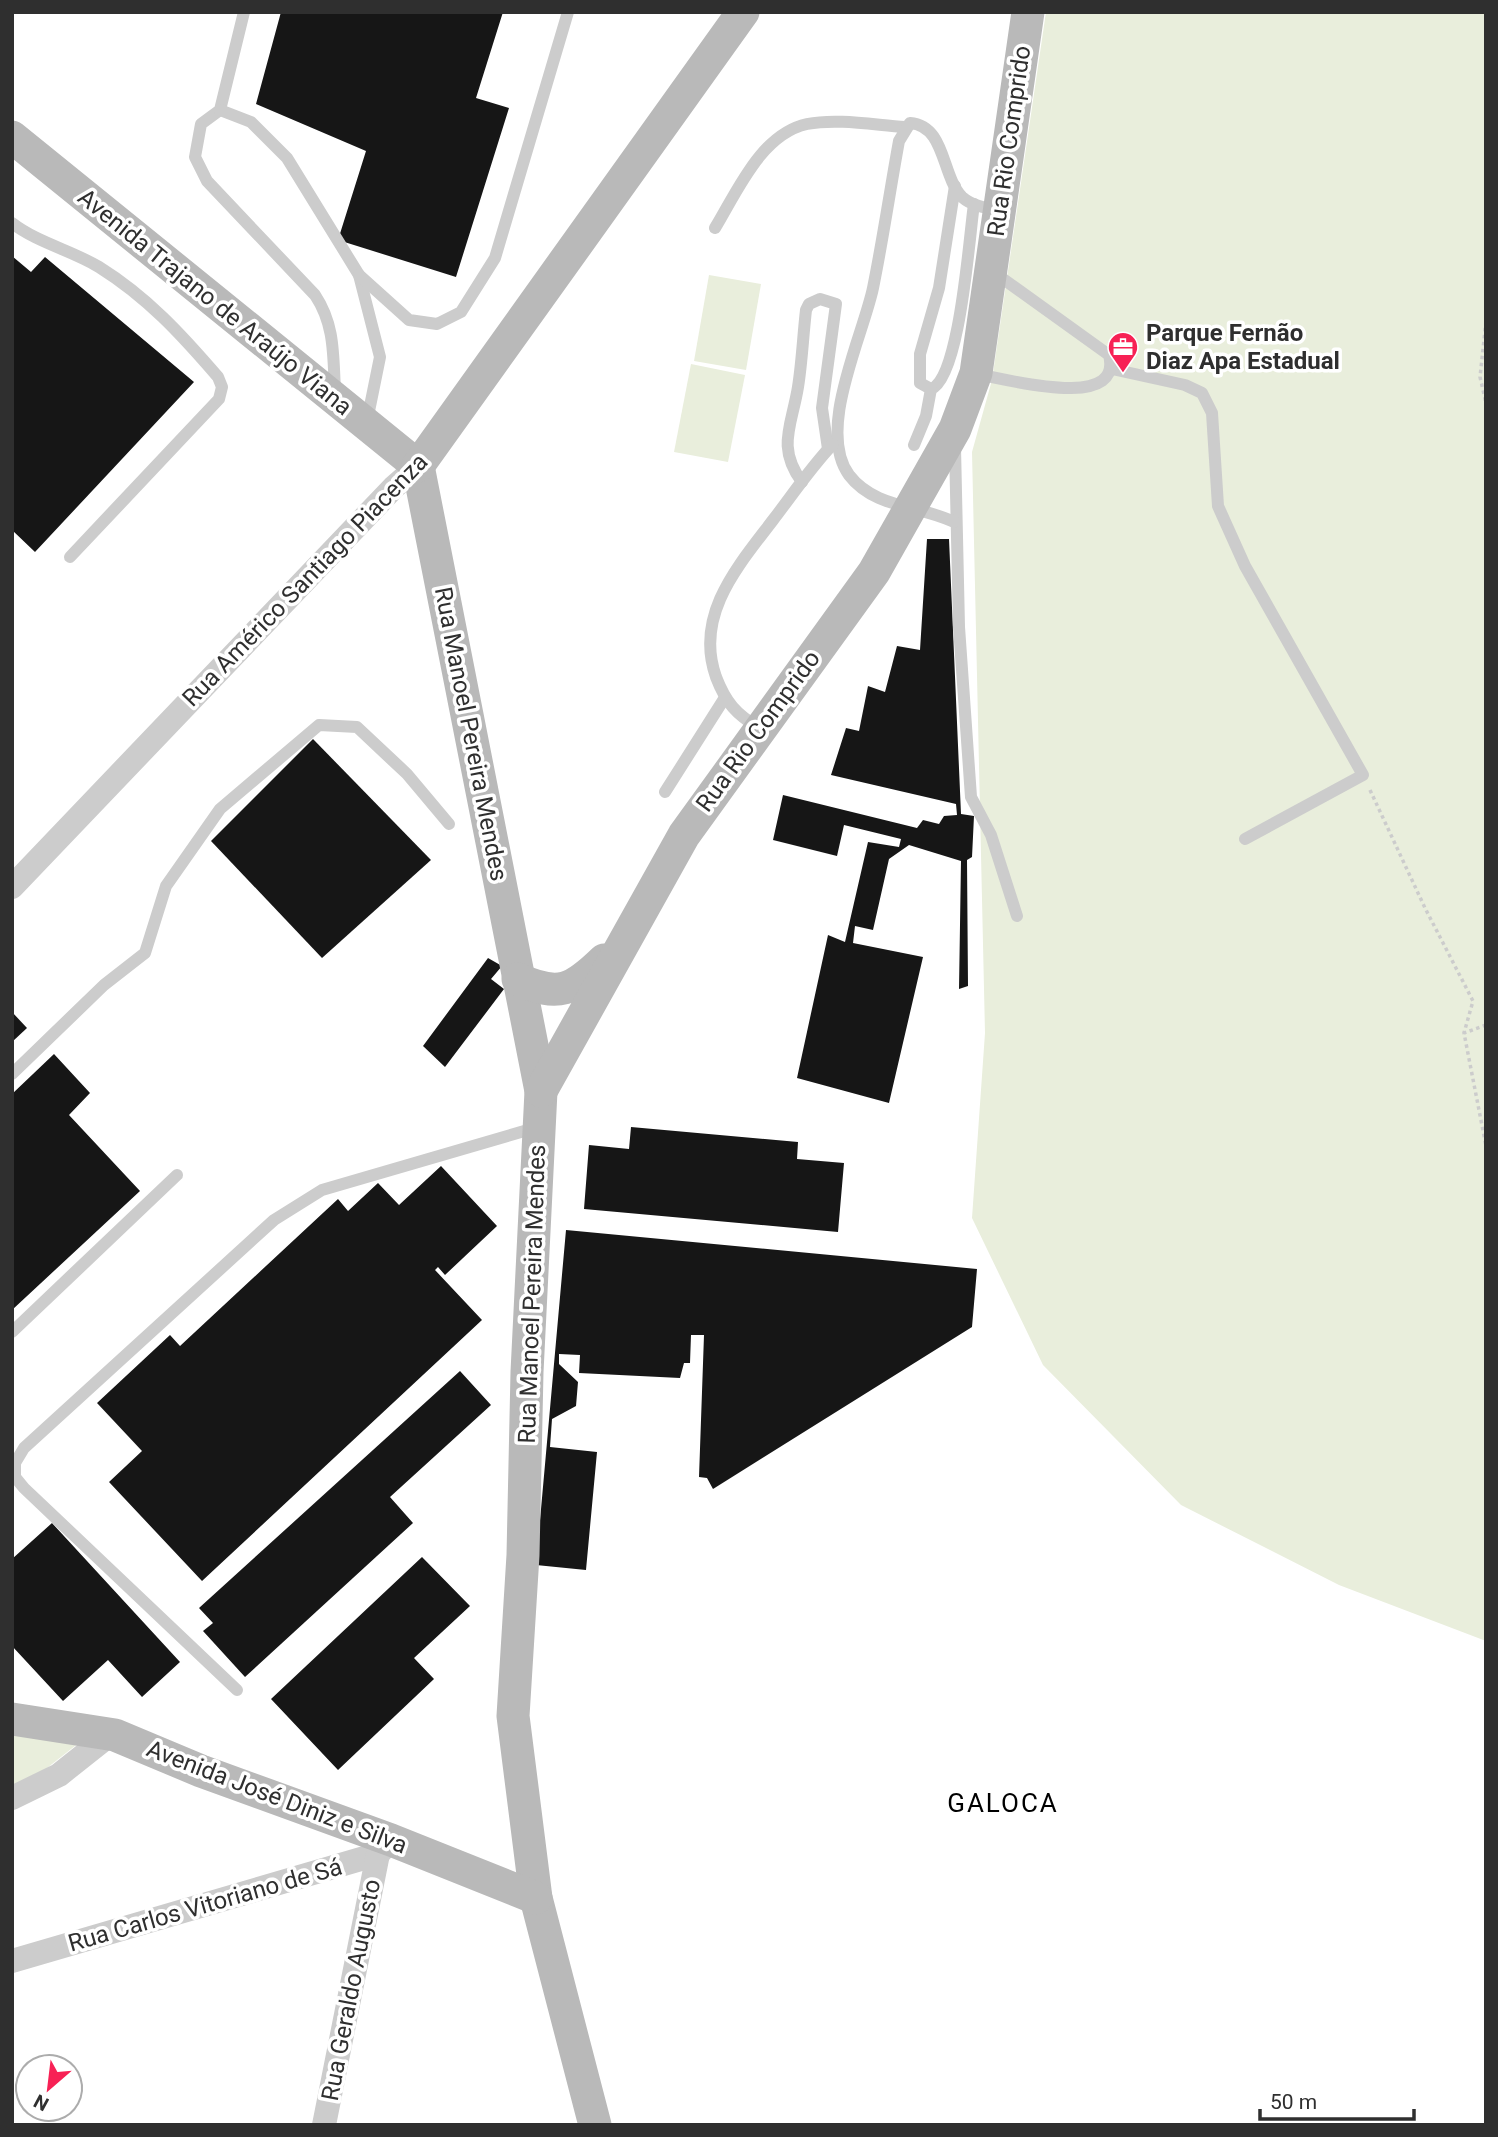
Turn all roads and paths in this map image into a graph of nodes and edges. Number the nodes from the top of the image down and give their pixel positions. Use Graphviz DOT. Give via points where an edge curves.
graph roads {
  1 [pos="244,12"];
  2 [pos="568,12"];
  3 [pos="743,12"];
  4 [pos="1028,12"];
  5 [pos="220,110"];
  6 [pos="905,127"];
  7 [pos="12,137"];
  8 [pos="954,186"];
  9 [pos="986,207"];
  10 [pos="12,223"];
  11 [pos="715,228"];
  12 [pos="990,270"];
  13 [pos="359,275"];
  14 [pos="1486,321"];
  15 [pos="1112,369"];
  16 [pos="976,373"];
  17 [pos="931,389"];
  18 [pos="335,398"];
  19 [pos="1486,402"];
  20 [pos="366,424"];
  21 [pos="955,429"];
  22 [pos="839,438"];
  23 [pos="914,445"];
  24 [pos="828,449"];
  25 [pos="418,467"];
  26 [pos="802,482"];
  27 [pos="909,510"];
  28 [pos="954,522"];
  29 [pos="70,557"];
  30 [pos="724,699"];
  31 [pos="759,728"];
  32 [pos="1363,775"];
  33 [pos="665,792"];
  34 [pos="449,824"];
  35 [pos="1245,839"];
  36 [pos="12,887"];
  37 [pos="1017,916"];
  38 [pos="621,944"];
  39 [pos="518,979"];
  40 [pos="1486,1025"];
  41 [pos="1464,1032"];
  42 [pos="12,1074"];
  43 [pos="541,1091"];
  44 [pos="539,1126"];
  45 [pos="1486,1146"];
  46 [pos="177,1175"];
  47 [pos="12,1332"];
  48 [pos="237,1689"];
  49 [pos="12,1719"];
  50 [pos="115,1735"];
  51 [pos="12,1798"];
  52 [pos="385,1847"];
  53 [pos="536,1898"];
  54 [pos="12,1961"];
  55 [pos="324,2125"];
  56 [pos="596,2125"];
  1 -- 5 [label="lane"];
  2 -- 13 [label="lane" via="495,258 461,312 437,324 409,320"];
  3 -- 25 [label="street, Rua Américo Santiago Piacenza"];
  4 -- 9 [label="street, Rua Rio Comprido"];
  5 -- 13 [label="lane" via="251,122 287,158"];
  5 -- 18 [label="lane" via="201,124 195,157 207,181 326,312 332,332"];
  6 -- 8 [label="lane" via="917,123 932,133"];
  6 -- 11 [label="lane" via="818,123 790,130 775,139 749,172"];
  6 -- 22 [label="lane" via="873,291 842,401"];
  7 -- 18 [label="street, Avenida Trajano de Araújo Viana"];
  8 -- 9 [label="lane"];
  8 -- 17 [label="lane" via="939,288 920,354 920,383"];
  9 -- 12 [label="street, Rua Rio Comprido"];
  9 -- 17 [label="lane" via="954,351 942,381"];
  10 -- 29 [label="lane" via="29,236 95,265 141,295 171,322 222,387 219,399"];
  12 -- 15 [label="lane, Rua Rio Comprido" via="1109,355"];
  12 -- 16 [label="street, Rua Rio Comprido"];
  13 -- 20 [label="lane" via="380,357"];
  14 -- 19 [label="path" via="1480,377"];
  15 -- 16 [label="lane" via="1099,386 1072,387"];
  15 -- 32 [label="lane" via="1202,393 1212,412 1218,506 1245,566"];
  16 -- 21 [label="street, Rua Rio Comprido"];
  17 -- 23 [label="lane"];
  18 -- 20 [label="street, Avenida Trajano de Araújo Viana"];
  20 -- 25 [label="street, Avenida Trajano de Araújo Viana"];
  21 -- 27 [label="street, Rua Rio Comprido"];
  21 -- 28 [label="lane"];
  22 -- 24 [label="lane"];
  22 -- 27 [label="lane" via="849,475 870,493"];
  24 -- 26 [label="lane"];
  24 -- 26 [label="lane" via="822,408 836,304 820,299 806,310 787,437 788,457"];
  25 -- 36 [label="street, Rua Américo Santiago Piacenza"];
  25 -- 39 [label="street, Rua Manoel Pereira Mendes"];
  26 -- 30 [label="lane" via="733,573 715,609 711,662"];
  27 -- 28 [label="lane"];
  27 -- 31 [label="street, Rua Rio Comprido" via="874,572"];
  28 -- 37 [label="lane" via="971,797 991,835"];
  30 -- 31 [label="lane"];
  30 -- 33 [label="lane"];
  31 -- 38 [label="street, Rua Rio Comprido" via="684,835"];
  32 -- 35 [label="lane"];
  32 -- 41 [label="path" via="1473,1001"];
  34 -- 42 [label="lane" via="407,774 357,727 319,725 220,809 166,886 145,953 104,985"];
  38 -- 39 [label="street" via="572,987 541,989"];
  38 -- 43 [label="street, Rua Rio Comprido"];
  39 -- 43 [label="street, Rua Manoel Pereira Mendes"];
  40 -- 41 [label="path"];
  41 -- 45 [label="path"];
  43 -- 44 [label="street, Rua Manoel Pereira Mendes"];
  44 -- 48 [label="lane" via="322,1190 274,1220 24,1448 15,1463 15,1477 24,1488"];
  44 -- 53 [label="street, Rua Manoel Pereira Mendes" via="513,1716"];
  46 -- 47 [label="lane"];
  49 -- 50 [label="street, Avenida José Diniz e Silva"];
  50 -- 51 [label="street" via="59,1775"];
  50 -- 52 [label="street, Avenida José Diniz e Silva"];
  52 -- 53 [label="street, Avenida José Diniz e Silva"];
  52 -- 54 [label="street, Rua Carlos Vitoriano de Sá"];
  52 -- 55 [label="street, Rua Geraldo Augusto"];
  53 -- 56 [label="street, Rua Manoel Pereira Mendes"];
}
